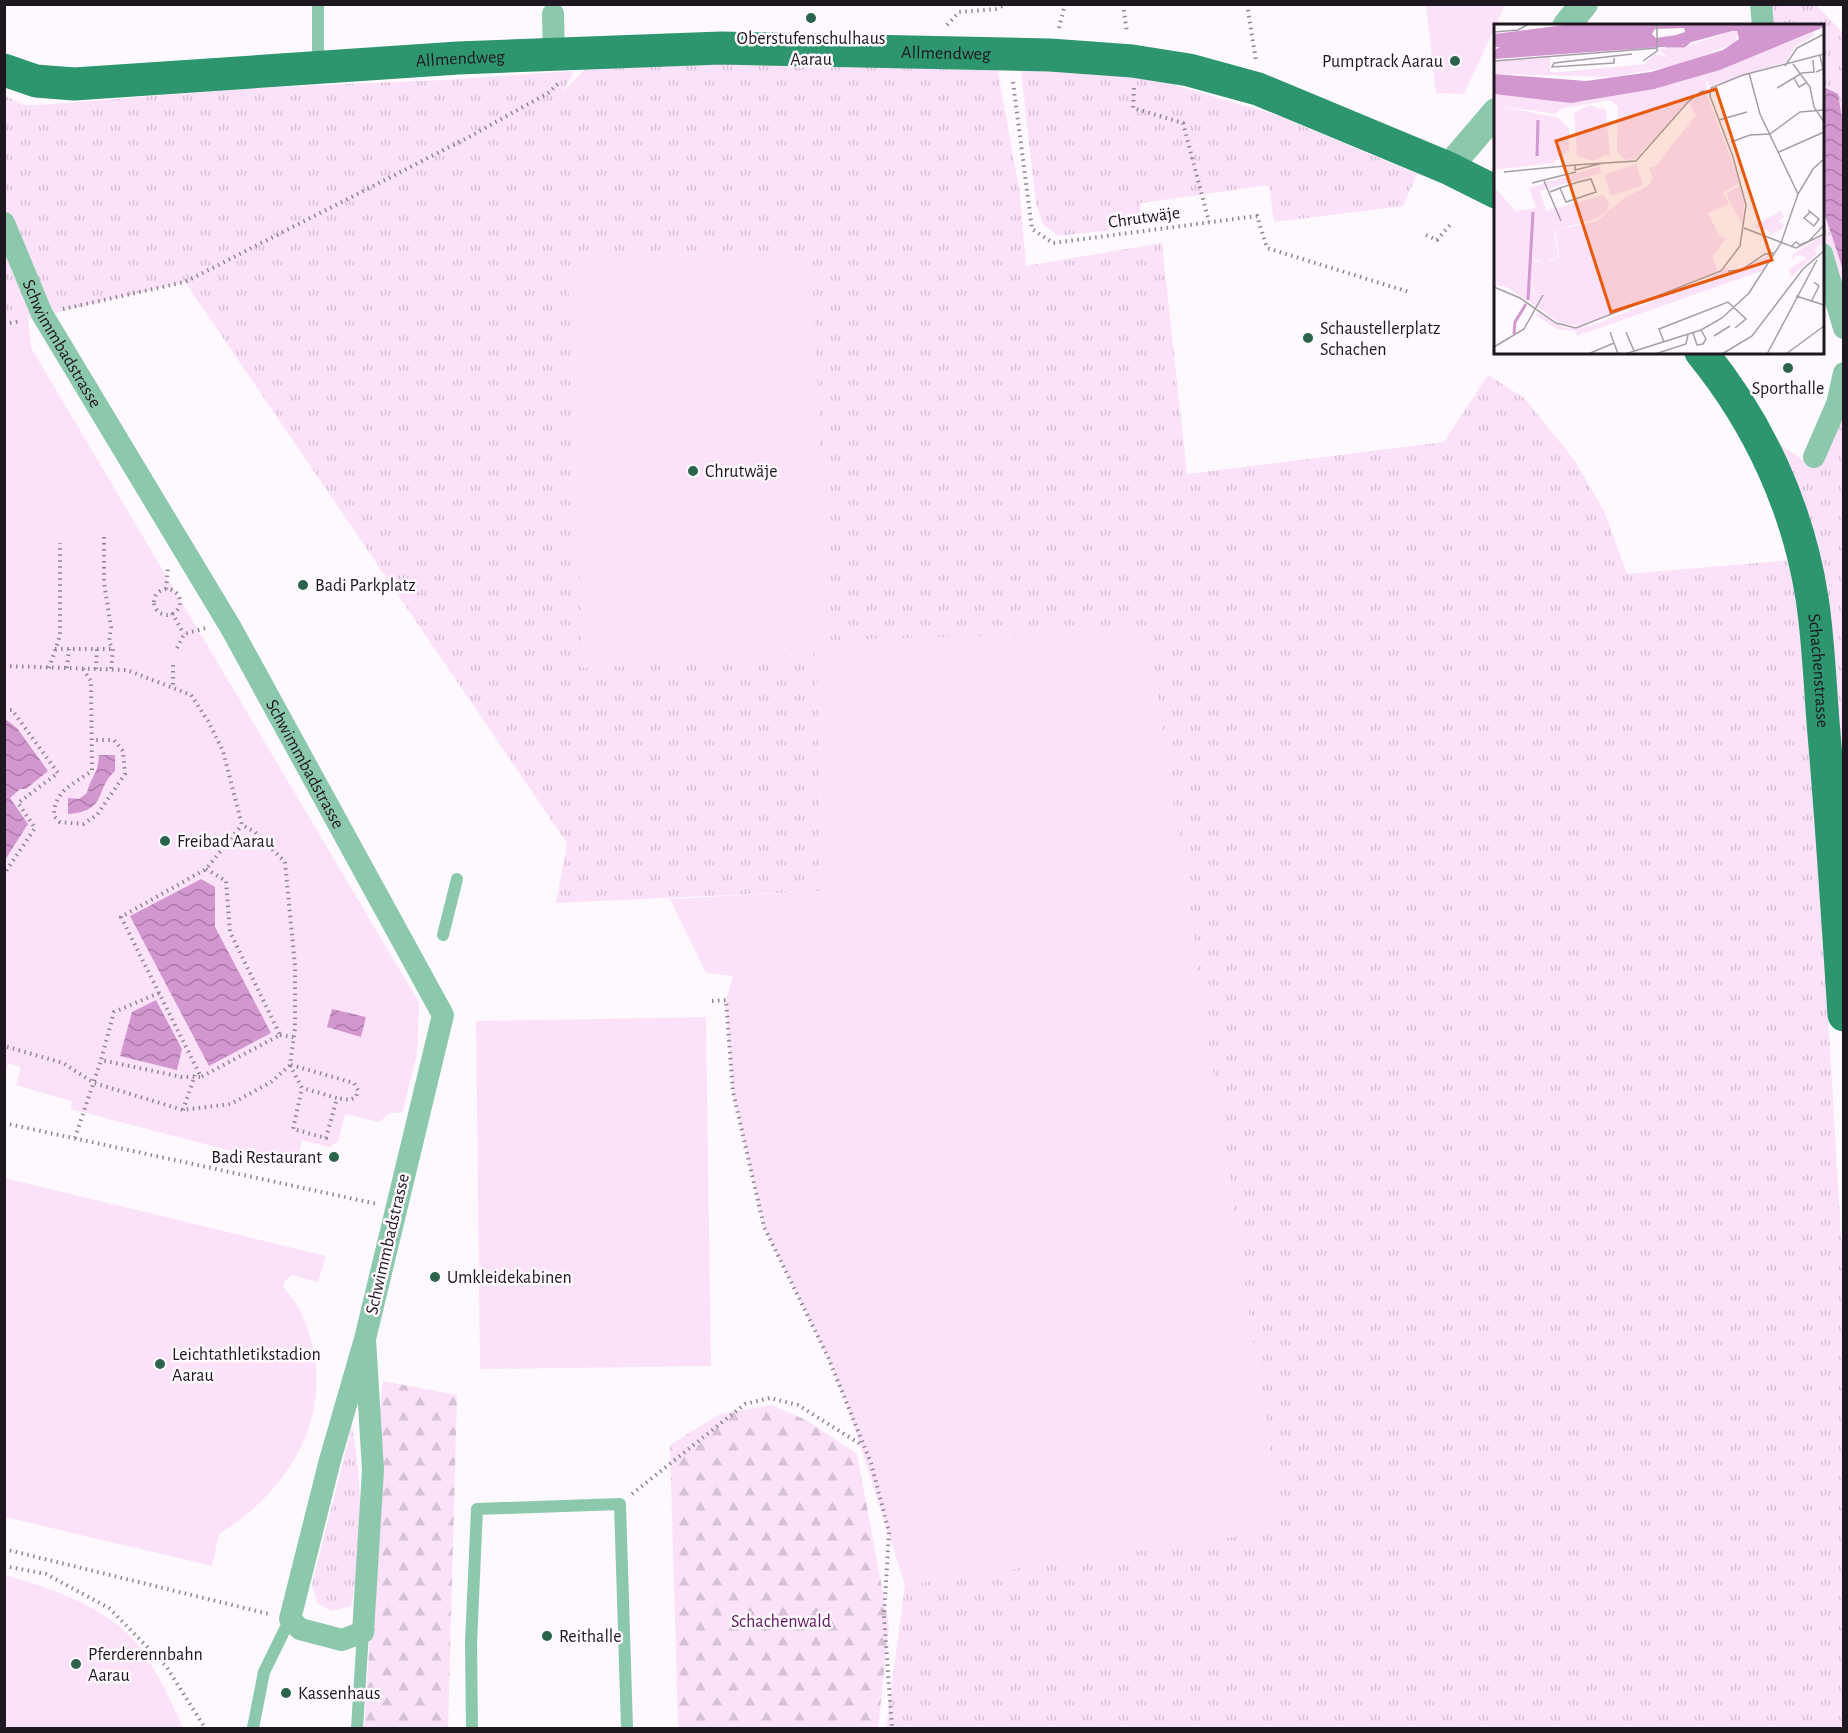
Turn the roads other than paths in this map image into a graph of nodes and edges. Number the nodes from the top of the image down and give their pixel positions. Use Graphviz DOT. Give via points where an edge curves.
graph roads {
  1 [pos="318,4"];
  2 [pos="1584,4"];
  3 [pos="1761,4"];
  4 [pos="1568,24"];
  5 [pos="1763,24"];
  6 [pos="561,30"];
  7 [pos="318,68"];
  8 [pos="5,72"];
  9 [pos="1490,119"];
  10 [pos="1448,168"];
  11 [pos="1494,191"];
  12 [pos="4,223"];
  13 [pos="1824,261"];
  14 [pos="1844,328"];
  15 [pos="1703,354"];
  16 [pos="1844,373"];
  17 [pos="1814,457"];
  18 [pos="457,879"];
  19 [pos="444,935"];
  20 [pos="1844,1015"];
  21 [pos="365,1339"];
  22 [pos="290,1620"];
  23 [pos="363,1632"];
  24 [pos="253,1728"];
  25 [pos="357,1728"];
  26 [pos="472,1728"];
  27 [pos="627,1728"];
  1 -- 7 [label="lane"];
  2 -- 4 [label="street"];
  3 -- 5 [label="street"];
  6 -- 7 [label="main road, Allmendweg"];
  6 -- 10 [label="main road, Allmendweg" via="721,48 1009,54 1189,70 1258,88"];
  7 -- 8 [label="main road, Allmendweg" via="74,84 48,84"];
  9 -- 10 [label="street"];
  10 -- 11 [label="main road"];
  12 -- 21 [label="street, Schwimmbadstrasse" via="42,314 228,622 443,1015"];
  13 -- 14 [label="street"];
  15 -- 20 [label="main road, Schachenstrasse" via="1763,446 1781,484 1805,562 1812,599 1830,800"];
  16 -- 17 [label="street" via="1837,404"];
  18 -- 19 [label="lane"];
  21 -- 22 [label="street, Schwimmbadstrasse"];
  21 -- 23 [label="street, Schwimmbadstrasse" via="373,1470"];
  22 -- 23 [label="street" via="300,1629 342,1640"];
  22 -- 24 [label="lane" via="264,1672"];
  23 -- 25 [label="lane"];
  26 -- 27 [label="lane" via="477,1509 620,1504"];
}
